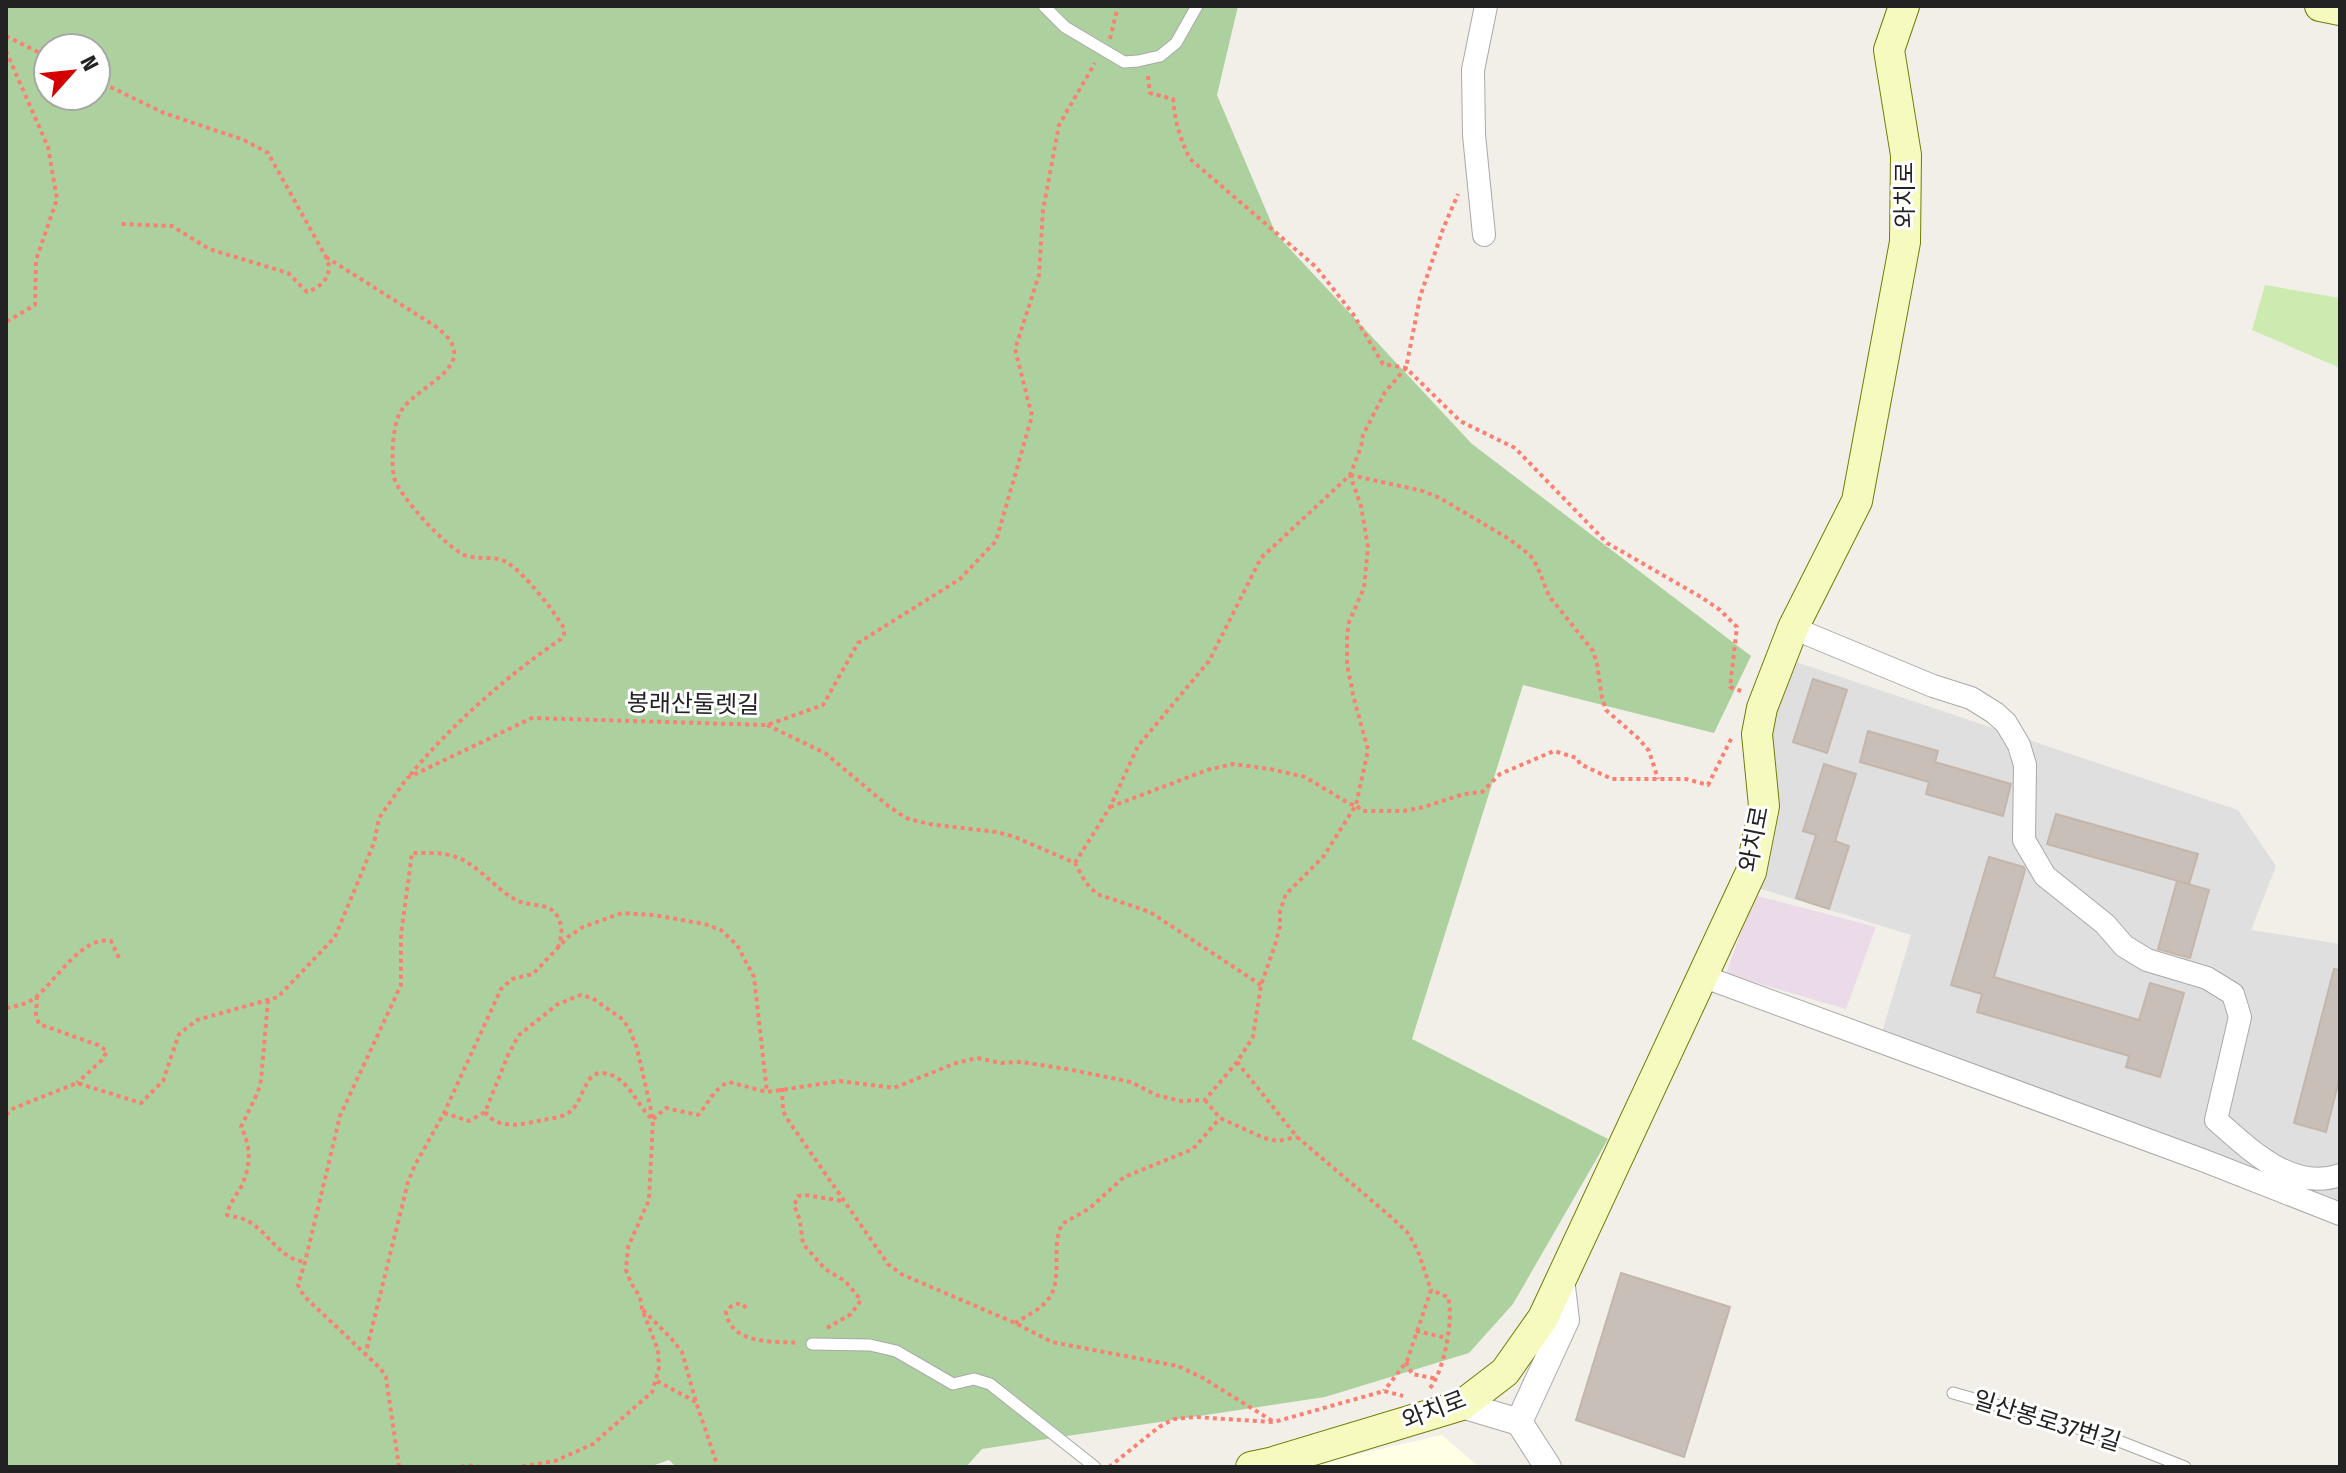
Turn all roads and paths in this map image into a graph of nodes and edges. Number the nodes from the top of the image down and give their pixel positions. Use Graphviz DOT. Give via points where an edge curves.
graph roads {
  1 [pos="1044,6"];
  2 [pos="1118,6"];
  3 [pos="1197,6"];
  4 [pos="1486,6"];
  5 [pos="1904,6"];
  6 [pos="2320,6"];
  7 [pos="2340,10"];
  8 [pos="6,36"];
  9 [pos="32,49"];
  10 [pos="1103,49"];
  11 [pos="6,51"];
  12 [pos="1151,58"];
  13 [pos="112,88"];
  14 [pos="1476,161"];
  15 [pos="120,224"];
  16 [pos="1484,235"];
  17 [pos="326,257"];
  18 [pos="6,322"];
  19 [pos="1406,368"];
  20 [pos="1350,475"];
  21 [pos="1793,628"];
  22 [pos="1765,700"];
  23 [pos="767,725"];
  24 [pos="1757,734"];
  25 [pos="407,778"];
  26 [pos="1658,780"];
  27 [pos="1356,805"];
  28 [pos="1110,807"];
  29 [pos="1075,863"];
  30 [pos="557,950"];
  31 [pos="120,960"];
  32 [pos="1702,976"];
  33 [pos="1261,985"];
  34 [pos="37,996"];
  35 [pos="268,1000"];
  36 [pos="6,1008"];
  37 [pos="1237,1062"];
  38 [pos="77,1083"];
  39 [pos="782,1088"];
  40 [pos="767,1092"];
  41 [pos="1205,1100"];
  42 [pos="485,1112"];
  43 [pos="444,1113"];
  44 [pos="6,1115"];
  45 [pos="1220,1118"];
  46 [pos="653,1119"];
  47 [pos="2216,1120"];
  48 [pos="1297,1137"];
  49 [pos="2205,1161"];
  50 [pos="2340,1175"];
  51 [pos="845,1202"];
  52 [pos="2340,1214"];
  53 [pos="305,1262"];
  54 [pos="1561,1279"];
  55 [pos="1431,1290"];
  56 [pos="746,1308"];
  57 [pos="642,1309"];
  58 [pos="1015,1323"];
  59 [pos="1416,1331"];
  60 [pos="1447,1338"];
  61 [pos="812,1344"];
  62 [pos="365,1356"];
  63 [pos="1406,1362"];
  64 [pos="657,1381"];
  65 [pos="1953,1393"];
  66 [pos="696,1402"];
  67 [pos="1462,1405"];
  68 [pos="1274,1422"];
  69 [pos="1519,1422"];
  70 [pos="399,1467"];
  71 [pos="461,1467"];
  72 [pos="480,1467"];
  73 [pos="520,1467"];
  74 [pos="718,1467"];
  75 [pos="1095,1467"];
  76 [pos="1108,1467"];
  77 [pos="1251,1467"];
  78 [pos="1548,1467"];
  79 [pos="2185,1467"];
  1 -- 10 [label="lane" via="1065,27"];
  2 -- 10 [label="path, 봉래산둘렛길"];
  3 -- 12 [label="lane" via="1176,43"];
  4 -- 14 [label="street" via="1473,70"];
  5 -- 21 [label="main road, 와치로" via="1889,50 1906,155 1905,242 1857,501"];
  6 -- 7 [label="main road"];
  8 -- 9 [label="path"];
  10 -- 12 [label="lane" via="1124,62"];
  10 -- 23 [label="path, 봉래산둘렛길" via="1059,125 1043,210 1039,275 1015,349 1032,416 996,541 960,579 858,643 823,705"];
  11 -- 18 [label="path" via="48,147 57,199 36,260 35,305"];
  12 -- 19 [label="path" via="1150,93 1173,99 1177,129 1190,159 1316,267 1383,364"];
  13 -- 17 [label="path" via="268,153"];
  14 -- 16 [label="street"];
  14 -- 19 [label="path" via="1443,229 1414,318"];
  15 -- 17 [label="path" via="172,226 209,249 288,273 307,292 329,275"];
  17 -- 25 [label="path" via="435,326 453,344 447,371 398,416 397,488 460,553 508,563 564,628 561,639 496,690"];
  19 -- 20 [label="path" via="1385,392"];
  19 -- 22 [label="path" via="1460,421 1515,448 1607,543 1720,610 1737,627 1730,687"];
  20 -- 26 [label="path" via="1440,498 1530,555 1549,596 1593,651 1606,710 1649,751"];
  20 -- 27 [label="path" via="1368,547 1364,588 1347,635 1347,664 1368,750"];
  20 -- 28 [label="path" via="1261,558 1209,661 1138,746"];
  21 -- 22 [label="main road, 와치로"];
  21 -- 47 [label="street" via="1971,698 2006,723 2025,765 2024,840 2045,876 2124,946 2147,960 2207,978 2233,994 2240,1017"];
  22 -- 24 [label="main road, 와치로"];
  23 -- 25 [label="path, 봉래산둘렛길" via="532,718"];
  23 -- 29 [label="path" via="825,753 906,818 997,832"];
  24 -- 26 [label="path" via="1735,734 1708,785"];
  24 -- 32 [label="main road, 와치로" via="1764,806 1751,872"];
  25 -- 35 [label="path, 봉래산둘렛길" via="379,818 335,937 278,997"];
  26 -- 27 [label="path" via="1612,779 1554,751 1500,774 1482,792 1403,811 1362,811"];
  27 -- 28 [label="path" via="1305,777 1233,764"];
  27 -- 33 [label="path" via="1323,857 1286,894"];
  28 -- 29 [label="path"];
  29 -- 33 [label="path" via="1097,894 1150,912"];
  30 -- 40 [label="path" via="583,927 622,913 721,930 737,945 754,977"];
  30 -- 43 [label="path" via="533,974 512,979 501,989"];
  30 -- 53 [label="path" via="562,929 551,909 518,902 457,857 412,853 401,935 401,985 340,1116"];
  31 -- 34 [label="path" via="111,941 96,941"];
  32 -- 49 [label="street"];
  32 -- 54 [label="main road, 와치로"];
  33 -- 37 [label="path" via="1253,1037"];
  34 -- 36 [label="path"];
  34 -- 38 [label="path" via="39,1024 107,1051"];
  35 -- 38 [label="path, 봉래산둘렛길" via="197,1020 179,1034 163,1081 141,1103"];
  35 -- 53 [label="path" via="261,1080 241,1127 249,1145 249,1164 227,1215 249,1222 284,1254"];
  37 -- 41 [label="path"];
  37 -- 48 [label="path"];
  38 -- 44 [label="path"];
  39 -- 40 [label="path"];
  39 -- 41 [label="path" via="840,1081 894,1088 977,1058 1067,1069 1131,1082 1181,1101"];
  39 -- 51 [label="path" via="783,1111"];
  40 -- 46 [label="path" via="729,1082 717,1088 698,1115 666,1108"];
  41 -- 45 [label="path"];
  42 -- 43 [label="path" via="469,1121"];
  42 -- 46 [label="path" via="509,1125 559,1117 573,1110 590,1078 600,1073 623,1083"];
  42 -- 46 [label="path" via="519,1035 558,1004 581,995 603,1004 629,1028"];
  43 -- 62 [label="path" via="408,1182"];
  45 -- 48 [label="path" via="1277,1141"];
  45 -- 58 [label="path" via="1193,1149 1124,1177 1090,1208 1062,1224 1051,1295"];
  46 -- 57 [label="path" via="649,1200 628,1247 626,1270"];
  47 -- 49 [label="street"];
  47 -- 50 [label="street" via="2260,1157 2292,1175"];
  48 -- 55 [label="path" via="1408,1233"];
  49 -- 52 [label="street"];
  51 -- 58 [label="path" via="888,1264 901,1274"];
  51 -- 61 [label="path" via="805,1195 795,1200 803,1244 861,1300"];
  53 -- 62 [label="path" via="299,1289"];
  54 -- 67 [label="main road, 와치로" via="1543,1318 1505,1372"];
  54 -- 69 [label="street" via="1566,1320"];
  55 -- 59 [label="path"];
  55 -- 60 [label="path" via="1449,1300"];
  56 -- 61 [label="path" via="736,1303 726,1312 739,1335"];
  57 -- 64 [label="path" via="658,1350"];
  57 -- 66 [label="path" via="679,1346"];
  58 -- 68 [label="path" via="1066,1346 1178,1366"];
  59 -- 60 [label="path"];
  59 -- 63 [label="path"];
  60 -- 63 [label="path" via="1438,1379 1412,1374"];
  61 -- 75 [label="lane" via="870,1345 896,1351 953,1384 974,1379 990,1384"];
  62 -- 70 [label="path" via="386,1377"];
  63 -- 68 [label="path" via="1384,1391"];
  64 -- 66 [label="path"];
  64 -- 73 [label="path" via="652,1392 593,1444 555,1461"];
  65 -- 79 [label="lane, 일산봉로37번길" via="2106,1436"];
  66 -- 74 [label="path"];
  67 -- 69 [label="street"];
  67 -- 77 [label="main road, 와치로"];
  68 -- 76 [label="path" via="1174,1419"];
  69 -- 78 [label="street"];
  71 -- 72 [label="path"];
}
